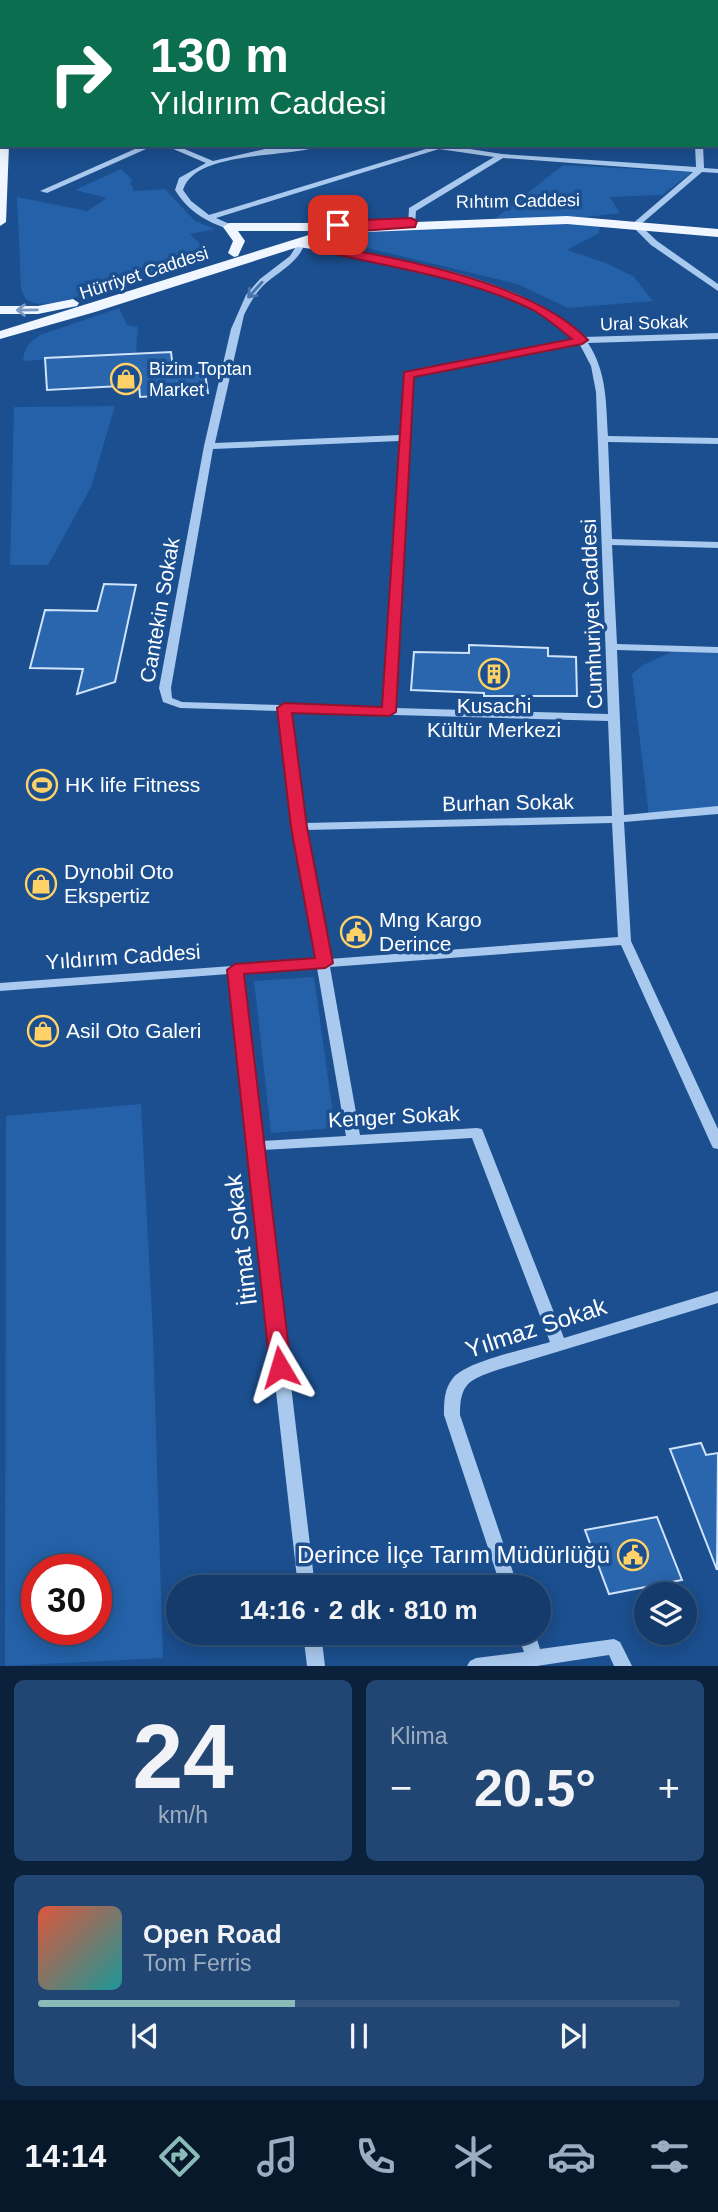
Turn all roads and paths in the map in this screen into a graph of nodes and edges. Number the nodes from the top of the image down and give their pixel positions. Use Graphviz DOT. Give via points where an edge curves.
graph roads {
  1 [pos="3,147"];
  2 [pos="146,147"];
  3 [pos="173,147"];
  4 [pos="304,147"];
  5 [pos="433,147"];
  6 [pos="699,147"];
  7 [pos="436,148"];
  8 [pos="502,156"];
  9 [pos="212,163"];
  10 [pos="700,170"];
  11 [pos="718,171"];
  12 [pos="44,191"];
  13 [pos="208,218"];
  14 [pos="0,222"];
  15 [pos="411,223"];
  16 [pos="637,223"];
  17 [pos="229,227"];
  18 [pos="322,230"];
  19 [pos="718,231"];
  20 [pos="281,239"];
  21 [pos="298,246"];
  22 [pos="329,249"];
  23 [pos="234,253"];
  24 [pos="263,253"];
  25 [pos="281,268"];
  26 [pos="718,288"];
  27 [pos="0,310"];
  28 [pos="0,335"];
  29 [pos="718,336"];
  30 [pos="582,340"];
  31 [pos="404,438"];
  32 [pos="604,439"];
  33 [pos="718,441"];
  34 [pos="209,446"];
  35 [pos="609,542"];
  36 [pos="718,545"];
  37 [pos="612,647"];
  38 [pos="718,650"];
  39 [pos="284,708"];
  40 [pos="389,712"];
  41 [pos="614,718"];
  42 [pos="718,810"];
  43 [pos="618,819"];
  44 [pos="299,827"];
  45 [pos="625,941"];
  46 [pos="325,963"];
  47 [pos="235,970"];
  48 [pos="0,987"];
  49 [pos="354,1140"];
  50 [pos="718,1144"];
  51 [pos="254,1146"];
  52 [pos="718,1297"];
  53 [pos="559,1345"];
  54 [pos="305,1575"];
  55 [pos="506,1575"];
  56 [pos="313,1645"];
  57 [pos="530,1645"];
  58 [pos="535,1659"];
  59 [pos="316,1666"];
  60 [pos="476,1666"];
  61 [pos="623,1666"];
  1 -- 14 [label="main road"];
  2 -- 12 [label="street"];
  3 -- 9 [label="street"];
  4 -- 9 [label="street"];
  5 -- 7 [label="street"];
  6 -- 10 [label="street"];
  7 -- 8 [label="street"];
  7 -- 13 [label="street"];
  8 -- 10 [label="street"];
  8 -- 15 [label="street" via="412,210"];
  9 -- 13 [label="street" via="179,184 184,198"];
  10 -- 11 [label="street"];
  10 -- 16 [label="street"];
  13 -- 17 [label="street"];
  15 -- 16 [label="main road, Rıhtım Caddesi"];
  15 -- 18 [label="main road, Rıhtım Caddesi"];
  15 -- 18 [label="main road, Rıhtım Caddesi"];
  16 -- 19 [label="main road, Rıhtım Caddesi"];
  16 -- 26 [label="street" via="654,243"];
  17 -- 18 [label="main road"];
  17 -- 20 [label="main road"];
  17 -- 23 [label="main road" via="239,241"];
  18 -- 20 [label="main road, Hürriyet Caddesi"];
  18 -- 21 [label="main road"];
  18 -- 22 [label="main road"];
  20 -- 21 [label="main road"];
  20 -- 23 [label="main road, Hürriyet Caddesi"];
  21 -- 22 [label="main road"];
  21 -- 24 [label="main road, Hürriyet Caddesi"];
  21 -- 25 [label="street, Cantekin Sokak"];
  22 -- 30 [label="street, Cumhuriyet Caddesi" via="499,291 540,309"];
  23 -- 27 [label="main road, Hürriyet Caddesi, one-way" via="76,302 38,310"];
  24 -- 25 [label="street" via="280,257"];
  24 -- 28 [label="main road, Hürriyet Caddesi"];
  25 -- 34 [label="street, Cantekin Sokak, one-way" via="244,303"];
  29 -- 30 [label="street, Ural Sokak"];
  30 -- 31 [label="street, Ural Sokak" via="408,375"];
  30 -- 32 [label="street, Cumhuriyet Caddesi" via="599,373"];
  31 -- 34 [label="street"];
  31 -- 40 [label="street, Ural Sokak"];
  32 -- 33 [label="street"];
  32 -- 35 [label="street, Cumhuriyet Caddesi"];
  34 -- 39 [label="street, Cantekin Sokak" via="165,695 180,705"];
  35 -- 36 [label="street"];
  35 -- 37 [label="street, Cumhuriyet Caddesi"];
  37 -- 38 [label="street"];
  37 -- 41 [label="street, Cumhuriyet Caddesi"];
  39 -- 40 [label="street, Cantekin Sokak"];
  39 -- 44 [label="street"];
  40 -- 41 [label="street, Cantekin Sokak"];
  41 -- 43 [label="street, Cumhuriyet Caddesi"];
  42 -- 43 [label="street, Burhan Sokak"];
  43 -- 44 [label="street, Burhan Sokak"];
  43 -- 45 [label="street, Cumhuriyet Caddesi"];
  44 -- 46 [label="street"];
  45 -- 46 [label="street, Yıldırım Caddesi"];
  45 -- 50 [label="street, Cumhuriyet Caddesi"];
  46 -- 47 [label="street, Yıldırım Caddesi"];
  46 -- 49 [label="street"];
  47 -- 48 [label="street, Yıldırım Caddesi"];
  47 -- 51 [label="street, İtimat Sokak"];
  49 -- 51 [label="street, Kenger Sokak"];
  49 -- 53 [label="street, Kenger Sokak" via="477,1133"];
  51 -- 54 [label="street, İtimat Sokak"];
  52 -- 53 [label="street, Yılmaz Sokak"];
  53 -- 55 [label="street, Yılmaz Sokak" via="461,1378 451,1400 452,1415"];
  56 -- 59 [label="street"];
  57 -- 58 [label="street"];
  58 -- 60 [label="street"];
  58 -- 61 [label="street" via="614,1647"];
}
